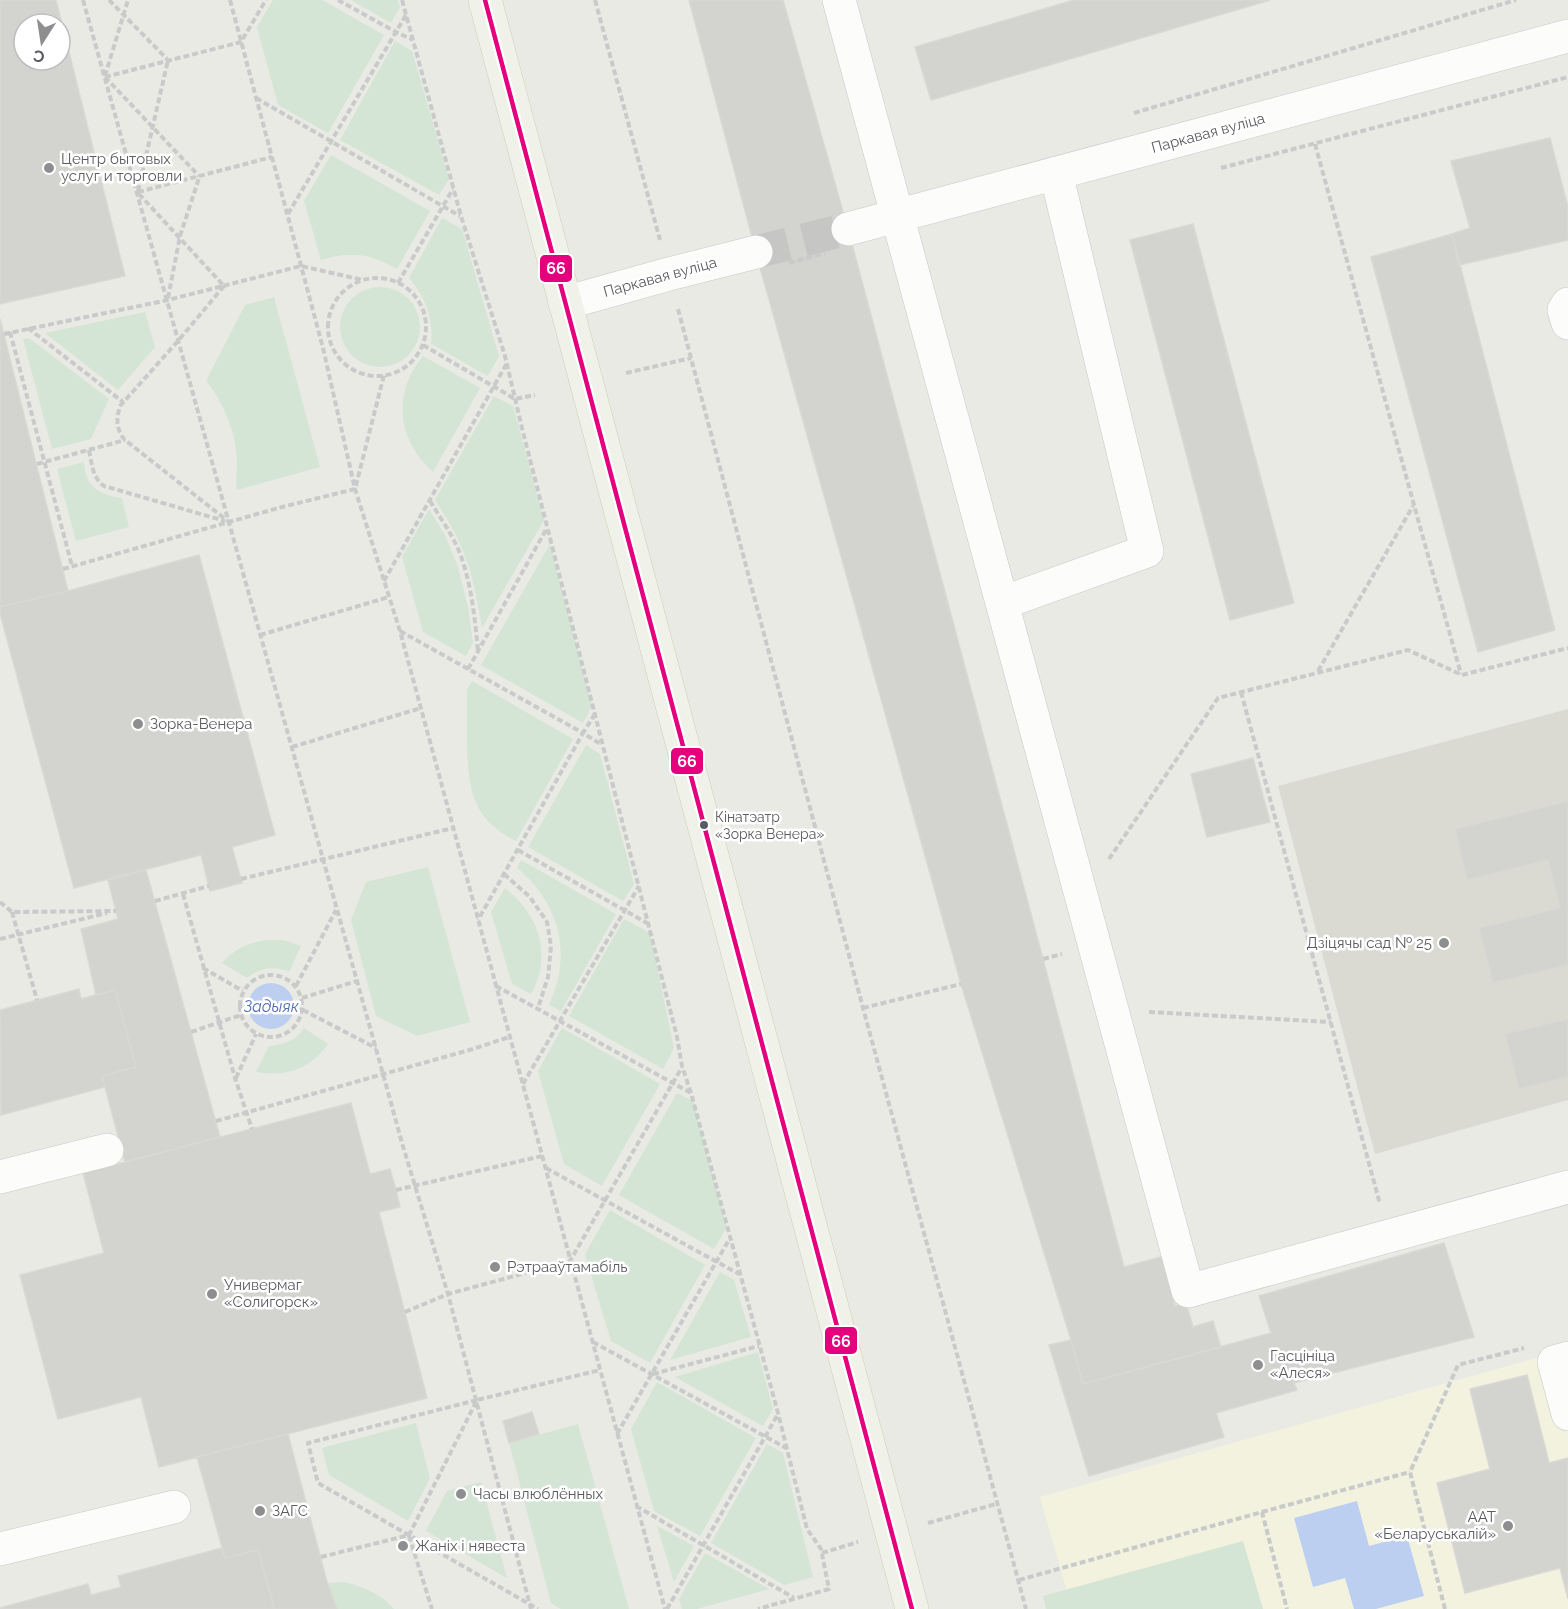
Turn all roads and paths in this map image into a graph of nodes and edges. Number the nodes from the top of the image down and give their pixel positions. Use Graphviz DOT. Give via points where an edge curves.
graph roads {
  1 [pos="83,0"];
  2 [pos="109,0"];
  3 [pos="128,0"];
  4 [pos="230,0"];
  5 [pos="266,0"];
  6 [pos="338,0"];
  7 [pos="402,0"];
  8 [pos="485,0"];
  9 [pos="595,0"];
  10 [pos="839,0"];
  11 [pos="1516,0"];
  12 [pos="124,15"];
  13 [pos="406,15"];
  14 [pos="396,32"];
  15 [pos="1567,38"];
  16 [pos="413,40"];
  17 [pos="241,42"];
  18 [pos="168,60"];
  19 [pos="105,77"];
  20 [pos="255,98"];
  21 [pos="1129,115"];
  22 [pos="152,127"];
  23 [pos="331,141"];
  24 [pos="1315,144"];
  25 [pos="272,157"];
  26 [pos="1056,173"];
  27 [pos="199,177"];
  28 [pos="454,188"];
  29 [pos="138,192"];
  30 [pos="443,207"];
  31 [pos="287,215"];
  32 [pos="461,216"];
  33 [pos="897,216"];
  34 [pos="848,229"];
  35 [pos="180,236"];
  36 [pos="756,252"];
  37 [pos="301,266"];
  38 [pos="669,274"];
  39 [pos="363,280"];
  40 [pos="398,283"];
  41 [pos="224,286"];
  42 [pos="168,300"];
  43 [pos="565,303"];
  44 [pos="1568,304"];
  45 [pos="1568,323"];
  46 [pos="28,328"];
  47 [pos="10,332"];
  48 [pos="4,334"];
  49 [pos="178,340"];
  50 [pos="332,345"];
  51 [pos="423,345"];
  52 [pos="323,348"];
  53 [pos="691,358"];
  54 [pos="507,363"];
  55 [pos="626,373"];
  56 [pos="384,375"];
  57 [pos="493,387"];
  58 [pos="535,395"];
  59 [pos="516,399"];
  60 [pos="123,402"];
  61 [pos="125,440"];
  62 [pos="89,450"];
  63 [pos="45,462"];
  64 [pos="36,464"];
  65 [pos="355,489"];
  66 [pos="430,500"];
  67 [pos="1414,505"];
  68 [pos="229,522"];
  69 [pos="548,528"];
  70 [pos="72,566"];
  71 [pos="63,569"];
  72 [pos="384,582"];
  73 [pos="389,597"];
  74 [pos="1002,603"];
  75 [pos="400,631"];
  76 [pos="260,635"];
  77 [pos="1568,648"];
  78 [pos="478,652"];
  79 [pos="468,669"];
  80 [pos="1318,672"];
  81 [pos="1462,675"];
  82 [pos="1241,692"];
  83 [pos="421,708"];
  84 [pos="595,714"];
  85 [pos="583,733"];
  86 [pos="603,746"];
  87 [pos="292,747"];
  88 [pos="453,828"];
  89 [pos="518,850"];
  90 [pos="323,859"];
  91 [pos="504,874"];
  92 [pos="241,879"];
  93 [pos="209,886"];
  94 [pos="639,886"];
  95 [pos="183,894"];
  96 [pos="1082,899"];
  97 [pos="155,901"];
  98 [pos="0,902"];
  99 [pos="337,909"];
  100 [pos="625,910"];
  101 [pos="12,912"];
  102 [pos="478,921"];
  103 [pos="648,923"];
  104 [pos="20,934"];
  105 [pos="0,939"];
  106 [pos="203,968"];
  107 [pos="357,981"];
  108 [pos="961,984"];
  109 [pos="495,985"];
  110 [pos="296,986"];
  111 [pos="243,991"];
  112 [pos="302,998"];
  113 [pos="37,1000"];
  114 [pos="538,1008"];
  115 [pos="863,1008"];
  116 [pos="1112,1009"];
  117 [pos="303,1010"];
  118 [pos="241,1015"];
  119 [pos="560,1020"];
  120 [pos="1331,1022"];
  121 [pos="219,1023"];
  122 [pos="191,1032"];
  123 [pos="256,1034"];
  124 [pos="510,1037"];
  125 [pos="376,1048"];
  126 [pos="682,1066"];
  127 [pos="382,1074"];
  128 [pos="235,1078"];
  129 [pos="673,1083"];
  130 [pos="522,1084"];
  131 [pos="691,1093"];
  132 [pos="247,1113"];
  133 [pos="216,1121"];
  134 [pos="252,1129"];
  135 [pos="107,1150"];
  136 [pos="542,1156"];
  137 [pos="545,1168"];
  138 [pos="0,1177"];
  139 [pos="416,1185"];
  140 [pos="1568,1187"];
  141 [pos="396,1190"];
  142 [pos="605,1200"];
  143 [pos="1389,1236"];
  144 [pos="730,1238"];
  145 [pos="716,1261"];
  146 [pos="570,1262"];
  147 [pos="740,1274"];
  148 [pos="448,1294"];
  149 [pos="405,1312"];
  150 [pos="592,1341"];
  151 [pos="759,1346"];
  152 [pos="1524,1348"];
  153 [pos="1568,1358"];
  154 [pos="600,1370"];
  155 [pos="652,1374"];
  156 [pos="477,1400"];
  157 [pos="778,1413"];
  158 [pos="1568,1414"];
  159 [pos="617,1435"];
  160 [pos="765,1437"];
  161 [pos="788,1449"];
  162 [pos="1410,1472"];
  163 [pos="996,1504"];
  164 [pos="636,1506"];
  165 [pos="174,1507"];
  166 [pos="1262,1512"];
  167 [pos="928,1523"];
  168 [pos="409,1535"];
  169 [pos="858,1542"];
  170 [pos="703,1545"];
  171 [pos="0,1549"];
  172 [pos="822,1553"];
  173 [pos="321,1557"];
  174 [pos="1019,1580"];
  175 [pos="794,1599"];
  176 [pos="530,1606"];
  177 [pos="432,1609"];
  178 [pos="538,1609"];
  179 [pos="666,1609"];
  180 [pos="758,1609"];
  181 [pos="911,1609"];
  182 [pos="1026,1609"];
  183 [pos="1287,1609"];
  184 [pos="1445,1609"];
  1 -- 19 [label="path"];
  2 -- 12 [label="path"];
  3 -- 12 [label="path"];
  4 -- 17 [label="path"];
  5 -- 17 [label="path"];
  6 -- 14 [label="path"];
  7 -- 13 [label="path"];
  8 -- 43 [label="main road"];
  9 -- 38 [label="path"];
  10 -- 33 [label="street"];
  11 -- 21 [label="path"];
  12 -- 18 [label="path"];
  12 -- 19 [label="path"];
  13 -- 14 [label="path"];
  13 -- 16 [label="path"];
  14 -- 16 [label="path"];
  14 -- 23 [label="path"];
  15 -- 26 [label="street, Паркавая вуліца"];
  16 -- 28 [label="path"];
  17 -- 18 [label="path"];
  17 -- 20 [label="path"];
  18 -- 19 [label="path"];
  18 -- 22 [label="path"];
  19 -- 22 [label="path"];
  19 -- 29 [label="path"];
  20 -- 23 [label="path"];
  20 -- 25 [label="path"];
  22 -- 27 [label="path"];
  22 -- 29 [label="path"];
  23 -- 30 [label="path"];
  23 -- 31 [label="path"];
  24 -- 67 [label="path"];
  25 -- 27 [label="path"];
  25 -- 31 [label="path"];
  26 -- 33 [label="street, Паркавая вуліца"];
  26 -- 74 [label="street" via="1147,551"];
  27 -- 29 [label="path"];
  27 -- 35 [label="path"];
  28 -- 30 [label="path"];
  28 -- 32 [label="path"];
  29 -- 35 [label="path"];
  29 -- 42 [label="path"];
  30 -- 32 [label="path"];
  30 -- 40 [label="path"];
  31 -- 37 [label="path"];
  32 -- 54 [label="path"];
  33 -- 34 [label="street, Паркавая вуліца"];
  33 -- 74 [label="street"];
  35 -- 41 [label="path"];
  35 -- 42 [label="path"];
  36 -- 38 [label="street, Паркавая вуліца"];
  37 -- 39 [label="path"];
  37 -- 41 [label="path"];
  37 -- 52 [label="path"];
  38 -- 43 [label="street, Паркавая вуліца"];
  38 -- 53 [label="path"];
  39 -- 40 [label="path" via="387,279"];
  39 -- 50 [label="path" via="337,298 328,329"];
  40 -- 51 [label="path" via="410,291 425,316"];
  41 -- 42 [label="path"];
  41 -- 49 [label="path"];
  42 -- 46 [label="path"];
  42 -- 49 [label="path"];
  43 -- 181 [label="main road"];
  44 -- 45 [label="street" via="1564,310"];
  46 -- 47 [label="path"];
  46 -- 60 [label="path"];
  47 -- 48 [label="path"];
  47 -- 63 [label="path"];
  49 -- 60 [label="path"];
  49 -- 68 [label="path"];
  50 -- 52 [label="path"];
  50 -- 56 [label="path" via="340,359 353,369 368,375"];
  51 -- 56 [label="path" via="407,365"];
  51 -- 57 [label="path"];
  52 -- 65 [label="path"];
  53 -- 55 [label="path"];
  53 -- 115 [label="path"];
  54 -- 57 [label="path"];
  54 -- 59 [label="path"];
  56 -- 65 [label="path"];
  57 -- 59 [label="path"];
  57 -- 66 [label="path"];
  58 -- 59 [label="path"];
  59 -- 69 [label="path"];
  60 -- 61 [label="path" via="117,428"];
  61 -- 62 [label="path"];
  61 -- 68 [label="path"];
  62 -- 63 [label="path"];
  62 -- 68 [label="path" via="97,481 104,486"];
  63 -- 64 [label="path"];
  63 -- 70 [label="path"];
  65 -- 68 [label="path"];
  65 -- 72 [label="path"];
  66 -- 72 [label="path"];
  66 -- 78 [label="path" via="461,558 476,621"];
  67 -- 80 [label="path"];
  67 -- 81 [label="path"];
  68 -- 70 [label="path"];
  68 -- 76 [label="path"];
  69 -- 78 [label="path"];
  69 -- 84 [label="path"];
  70 -- 71 [label="path"];
  72 -- 73 [label="path"];
  73 -- 75 [label="path"];
  73 -- 76 [label="path"];
  74 -- 96 [label="street"];
  75 -- 79 [label="path"];
  75 -- 83 [label="path"];
  76 -- 87 [label="path"];
  77 -- 81 [label="path"];
  78 -- 79 [label="path"];
  79 -- 85 [label="path"];
  80 -- 81 [label="path" via="1408,650"];
  80 -- 82 [label="path"];
  82 -- 96 [label="path" via="1218,698"];
  82 -- 120 [label="path"];
  83 -- 87 [label="path"];
  83 -- 88 [label="path"];
  84 -- 85 [label="path"];
  84 -- 86 [label="path"];
  85 -- 86 [label="path"];
  85 -- 89 [label="path"];
  86 -- 94 [label="path"];
  87 -- 90 [label="path"];
  88 -- 90 [label="path"];
  88 -- 102 [label="path"];
  89 -- 91 [label="path"];
  89 -- 100 [label="path"];
  90 -- 92 [label="path"];
  90 -- 99 [label="path"];
  91 -- 102 [label="path"];
  91 -- 114 [label="path" via="530,897 547,922 551,946 548,977"];
  93 -- 95 [label="path"];
  94 -- 100 [label="path"];
  94 -- 103 [label="path"];
  95 -- 97 [label="path"];
  95 -- 106 [label="path"];
  96 -- 116 [label="street"];
  98 -- 101 [label="path"];
  99 -- 107 [label="path"];
  99 -- 110 [label="path"];
  100 -- 103 [label="path"];
  100 -- 119 [label="path"];
  101 -- 104 [label="path"];
  101 -- 104 [label="path" via="116,911"];
  102 -- 109 [label="path"];
  103 -- 126 [label="path"];
  104 -- 105 [label="path"];
  104 -- 113 [label="path"];
  106 -- 111 [label="path"];
  106 -- 121 [label="path"];
  107 -- 112 [label="path"];
  107 -- 125 [label="path"];
  108 -- 115 [label="path"];
  109 -- 114 [label="path"];
  109 -- 124 [label="path"];
  110 -- 111 [label="path" via="268,975 251,982"];
  110 -- 112 [label="path"];
  111 -- 118 [label="path"];
  112 -- 117 [label="path"];
  114 -- 119 [label="path"];
  115 -- 163 [label="path"];
  116 -- 120 [label="path"];
  116 -- 143 [label="street" via="1188,1291"];
  117 -- 123 [label="path" via="299,1022 280,1037"];
  117 -- 125 [label="path"];
  118 -- 121 [label="path"];
  118 -- 123 [label="path"];
  119 -- 129 [label="path"];
  119 -- 130 [label="path"];
  120 -- 143 [label="path"];
  121 -- 122 [label="path"];
  121 -- 128 [label="path"];
  123 -- 128 [label="path"];
  124 -- 127 [label="path"];
  124 -- 130 [label="path"];
  125 -- 127 [label="path"];
  126 -- 129 [label="path"];
  126 -- 131 [label="path"];
  127 -- 132 [label="path"];
  127 -- 139 [label="path"];
  128 -- 132 [label="path"];
  129 -- 131 [label="path"];
  129 -- 142 [label="path"];
  130 -- 136 [label="path"];
  131 -- 144 [label="path"];
  132 -- 133 [label="path"];
  132 -- 134 [label="path"];
  135 -- 138 [label="street"];
  136 -- 137 [label="path"];
  136 -- 139 [label="path"];
  137 -- 142 [label="path"];
  137 -- 146 [label="path"];
  139 -- 141 [label="path"];
  139 -- 148 [label="path"];
  140 -- 143 [label="street"];
  142 -- 145 [label="path"];
  142 -- 146 [label="path"];
  144 -- 145 [label="path"];
  144 -- 147 [label="path"];
  145 -- 147 [label="path"];
  145 -- 155 [label="path"];
  146 -- 148 [label="path"];
  146 -- 150 [label="path"];
  147 -- 151 [label="path"];
  148 -- 149 [label="path"];
  148 -- 156 [label="path"];
  150 -- 154 [label="path"];
  150 -- 155 [label="path"];
  151 -- 155 [label="path"];
  151 -- 157 [label="path"];
  152 -- 162 [label="path" via="1458,1365"];
  153 -- 158 [label="street" via="1554,1362"];
  154 -- 156 [label="path"];
  154 -- 159 [label="path"];
  155 -- 159 [label="path"];
  155 -- 160 [label="path"];
  156 -- 168 [label="path"];
  156 -- 168 [label="path" via="308,1443 318,1484"];
  156 -- 176 [label="path"];
  157 -- 160 [label="path"];
  157 -- 161 [label="path"];
  159 -- 164 [label="path"];
  160 -- 161 [label="path"];
  160 -- 170 [label="path"];
  161 -- 172 [label="path" via="807,1529"];
  162 -- 166 [label="path"];
  162 -- 184 [label="path"];
  163 -- 167 [label="path"];
  163 -- 174 [label="path"];
  164 -- 170 [label="path"];
  164 -- 179 [label="path"];
  165 -- 171 [label="street"];
  166 -- 174 [label="path"];
  166 -- 183 [label="path"];
  168 -- 173 [label="path"];
  168 -- 176 [label="path"];
  168 -- 177 [label="path"];
  169 -- 172 [label="path"];
  170 -- 175 [label="path"];
  170 -- 179 [label="path"];
  172 -- 175 [label="path" via="829,1589"];
  174 -- 182 [label="path"];
  175 -- 180 [label="path"];
  176 -- 178 [label="path"];
}
